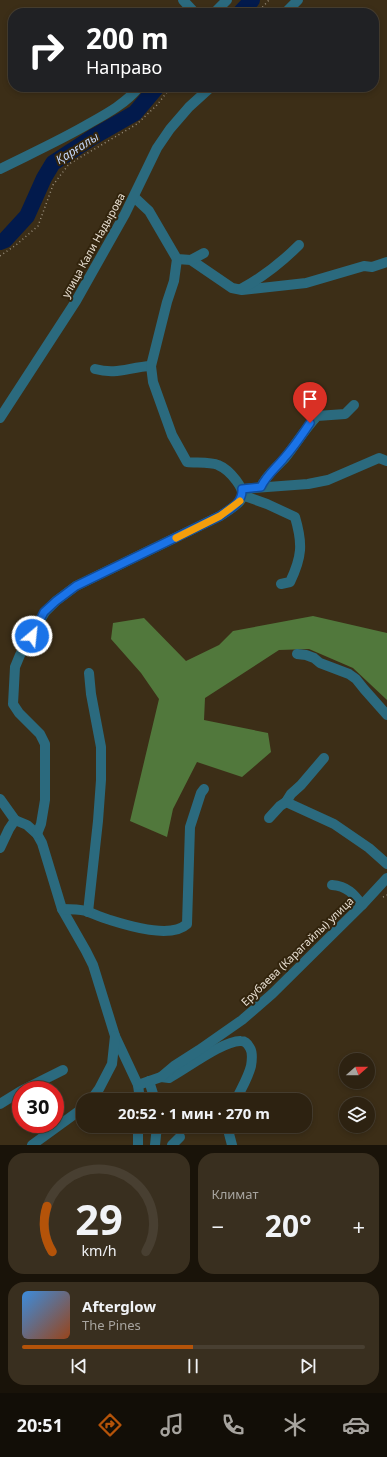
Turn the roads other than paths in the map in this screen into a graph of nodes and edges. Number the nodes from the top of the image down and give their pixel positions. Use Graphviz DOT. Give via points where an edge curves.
graph roads {
  1 [pos="183,0"];
  2 [pos="228,0"];
  3 [pos="298,0"];
  4 [pos="190,8"];
  5 [pos="219,8"];
  6 [pos="290,8"];
  7 [pos="134,92"];
  8 [pos="206,92"];
  9 [pos="0,169"];
  10 [pos="134,197"];
  11 [pos="299,245"];
  12 [pos="204,253"];
  13 [pos="177,259"];
  14 [pos="191,260"];
  15 [pos="387,262"];
  16 [pos="240,290"];
  17 [pos="151,366"];
  18 [pos="95,369"];
  19 [pos="354,405"];
  20 [pos="1,414"];
  21 [pos="387,461"];
  22 [pos="261,487"];
  23 [pos="242,492"];
  24 [pos="281,584"];
  25 [pos="297,654"];
  26 [pos="89,673"];
  27 [pos="387,715"];
  28 [pos="324,758"];
  29 [pos="204,790"];
  30 [pos="0,799"];
  31 [pos="286,802"];
  32 [pos="269,818"];
  33 [pos="15,820"];
  34 [pos="37,834"];
  35 [pos="0,848"];
  36 [pos="387,864"];
  37 [pos="387,878"];
  38 [pos="332,885"];
  39 [pos="362,905"];
  40 [pos="62,909"];
  41 [pos="88,912"];
  42 [pos="115,1036"];
  43 [pos="63,1070"];
  44 [pos="161,1077"];
  45 [pos="40,1081"];
  46 [pos="149,1081"];
  47 [pos="138,1085"];
  48 [pos="96,1093"];
  49 [pos="139,1093"];
  50 [pos="153,1093"];
  51 [pos="240,1093"];
  52 [pos="12,1096"];
  53 [pos="0,1104"];
  54 [pos="76,1113"];
  55 [pos="138,1133"];
  56 [pos="156,1133"];
  57 [pos="228,1133"];
  58 [pos="180,1137"];
  59 [pos="32,1145"];
  60 [pos="138,1145"];
  61 [pos="155,1145"];
  62 [pos="172,1145"];
  63 [pos="232,1145"];
  1 -- 4 [label="street"];
  2 -- 5 [label="street"];
  3 -- 6 [label="street"];
  7 -- 9 [label="street" via="105,115"];
  8 -- 10 [label="street, улица Кали Надырова" via="170,129 157,148"];
  10 -- 13 [label="street" via="149,211"];
  10 -- 20 [label="street, улица Кали Надырова" via="76,301"];
  11 -- 16 [label="street" via="278,265"];
  12 -- 14 [label="street"];
  13 -- 14 [label="street"];
  13 -- 17 [label="street" via="174,281"];
  14 -- 16 [label="street" via="232,288"];
  15 -- 16 [label="street" via="372,267 364,266 306,284"];
  17 -- 18 [label="street" via="119,372"];
  17 -- 23 [label="street" via="153,382 172,435 187,462 218,465 237,482"];
  19 -- 22 [label="street" via="344,414 317,416"];
  21 -- 22 [label="street" via="379,458 328,480"];
  22 -- 23 [label="street"];
  23 -- 24 [label="street" via="295,518 301,548 297,568 290,582"];
  23 -- 34 [label="street" via="240,501 220,516 76,586 44,612 15,668 13,698 13,704 19,713 40,734 45,744 45,800"];
  25 -- 27 [label="street" via="314,658 320,663 350,674"];
  26 -- 41 [label="street" via="90,694 100,747 101,780"];
  28 -- 31 [label="street"];
  29 -- 41 [label="street" via="201,792 190,826 187,924 167,932 110,920"];
  30 -- 33 [label="street"];
  31 -- 32 [label="street"];
  31 -- 36 [label="street" via="334,824"];
  33 -- 34 [label="street"];
  33 -- 35 [label="street"];
  34 -- 40 [label="street"];
  37 -- 39 [label="street, Ерубаева (Карагайлы) улица"];
  38 -- 39 [label="street" via="348,889"];
  39 -- 44 [label="street, Ерубаева (Карагайлы) улица" via="254,1010"];
  40 -- 41 [label="street"];
  40 -- 42 [label="street" via="93,965"];
  42 -- 47 [label="street"];
  42 -- 48 [label="street" via="112,1064"];
  43 -- 45 [label="street"];
  44 -- 46 [label="street, Ерубаева (Карагайлы) улица"];
  44 -- 51 [label="street" via="169,1078 220,1048 242,1041 250,1047 252,1058"];
  46 -- 47 [label="street, Ерубаева (Карагайлы) улица"];
  46 -- 50 [label="street"];
  47 -- 49 [label="street"];
  52 -- 53 [label="street"];
  54 -- 59 [label="street"];
  55 -- 60 [label="street"];
  56 -- 61 [label="street"];
  57 -- 63 [label="street"];
  58 -- 62 [label="street"];
}
